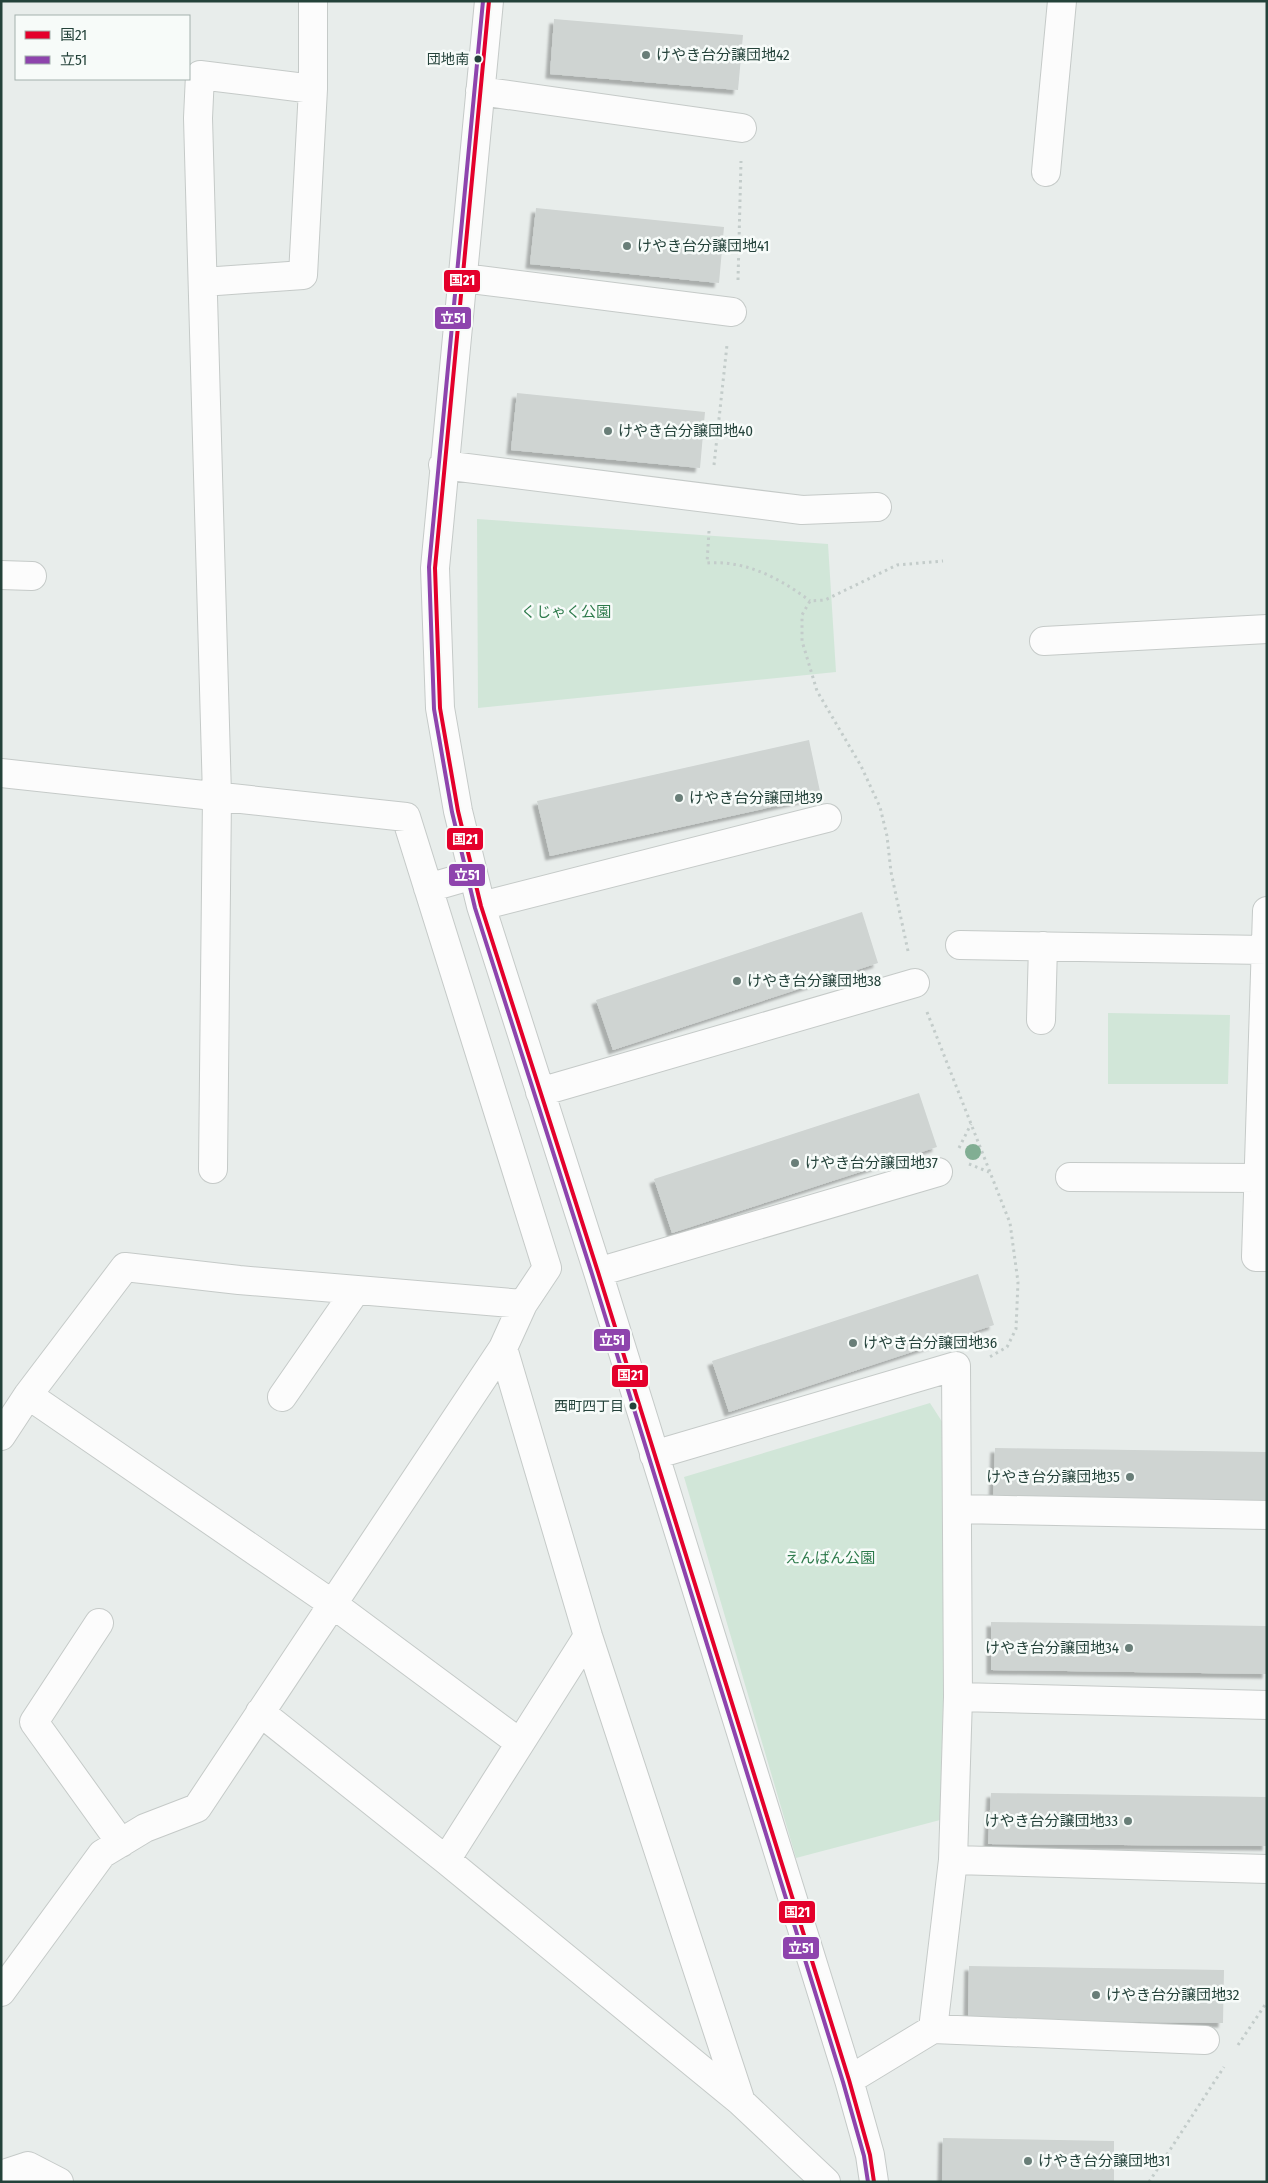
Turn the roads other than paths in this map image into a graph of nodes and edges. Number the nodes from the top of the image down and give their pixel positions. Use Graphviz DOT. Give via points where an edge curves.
graph roads {
  1 [pos="313,1"];
  2 [pos="489,1"];
  3 [pos="1062,1"];
  4 [pos="313,89"];
  5 [pos="480,91"];
  6 [pos="742,128"];
  7 [pos="1046,172"];
  8 [pos="462,278"];
  9 [pos="203,282"];
  10 [pos="732,312"];
  11 [pos="443,466"];
  12 [pos="877,507"];
  13 [pos="1,575"];
  14 [pos="32,576"];
  15 [pos="1267,628"];
  16 [pos="1044,641"];
  17 [pos="1,772"];
  18 [pos="217,796"];
  19 [pos="827,818"];
  20 [pos="473,874"];
  21 [pos="428,888"];
  22 [pos="481,906"];
  23 [pos="1267,911"];
  24 [pos="960,945"];
  25 [pos="1043,946"];
  26 [pos="1266,950"];
  27 [pos="916,983"];
  28 [pos="1041,1020"];
  29 [pos="540,1092"];
  30 [pos="213,1169"];
  31 [pos="938,1172"];
  32 [pos="1070,1177"];
  33 [pos="1258,1178"];
  34 [pos="1267,1257"];
  35 [pos="598,1272"];
  36 [pos="356,1290"];
  37 [pos="523,1304"];
  38 [pos="503,1348"];
  39 [pos="28,1395"];
  40 [pos="282,1397"];
  41 [pos="1,1436"];
  42 [pos="654,1455"];
  43 [pos="958,1510"];
  44 [pos="1267,1515"];
  45 [pos="334,1605"];
  46 [pos="98,1623"];
  47 [pos="588,1636"];
  48 [pos="958,1697"];
  49 [pos="1267,1705"];
  50 [pos="260,1712"];
  51 [pos="520,1743"];
  52 [pos="121,1843"];
  53 [pos="446,1860"];
  54 [pos="952,1860"];
  55 [pos="1267,1869"];
  56 [pos="1,1992"];
  57 [pos="933,2030"];
  58 [pos="1205,2040"];
  59 [pos="850,2080"];
  60 [pos="742,2102"];
  61 [pos="1,2175"];
  62 [pos="59,2182"];
  63 [pos="826,2182"];
  64 [pos="874,2182"];
  1 -- 4 [label="street"];
  2 -- 5 [label="street"];
  3 -- 7 [label="street"];
  4 -- 9 [label="street" via="303,275"];
  4 -- 9 [label="street" via="200,75 198,118"];
  5 -- 6 [label="street"];
  5 -- 8 [label="street"];
  8 -- 10 [label="street"];
  8 -- 11 [label="street"];
  9 -- 18 [label="street"];
  11 -- 12 [label="street" via="802,510"];
  11 -- 20 [label="street" via="436,568 440,708"];
  13 -- 14 [label="street"];
  15 -- 16 [label="street"];
  17 -- 18 [label="street"];
  18 -- 21 [label="street" via="406,817"];
  18 -- 30 [label="street"];
  19 -- 22 [label="street"];
  20 -- 21 [label="street"];
  20 -- 22 [label="street"];
  21 -- 37 [label="street" via="548,1268"];
  22 -- 29 [label="street"];
  23 -- 26 [label="street"];
  24 -- 25 [label="street"];
  25 -- 26 [label="street"];
  25 -- 28 [label="street"];
  26 -- 33 [label="street"];
  27 -- 29 [label="street"];
  29 -- 35 [label="street"];
  31 -- 35 [label="street"];
  32 -- 33 [label="street"];
  33 -- 34 [label="street" via="1256,1257"];
  35 -- 42 [label="street"];
  36 -- 37 [label="street"];
  36 -- 39 [label="street" via="125,1267"];
  36 -- 40 [label="street"];
  37 -- 38 [label="street"];
  38 -- 45 [label="street"];
  38 -- 47 [label="street"];
  39 -- 41 [label="street"];
  39 -- 45 [label="street"];
  42 -- 43 [label="street" via="956,1366"];
  42 -- 59 [label="street"];
  43 -- 44 [label="street"];
  43 -- 48 [label="street"];
  45 -- 50 [label="street"];
  45 -- 51 [label="street"];
  46 -- 52 [label="street" via="34,1722"];
  47 -- 51 [label="street"];
  47 -- 60 [label="street"];
  48 -- 49 [label="street"];
  48 -- 54 [label="street"];
  50 -- 52 [label="street" via="197,1808 145,1828"];
  50 -- 53 [label="street"];
  51 -- 53 [label="street"];
  52 -- 56 [label="street" via="102,1854"];
  53 -- 60 [label="street"];
  54 -- 55 [label="street"];
  54 -- 57 [label="street"];
  57 -- 58 [label="street"];
  57 -- 59 [label="street"];
  59 -- 64 [label="street" via="870,2154"];
  60 -- 63 [label="street"];
  61 -- 62 [label="street" via="28,2166"];
}
